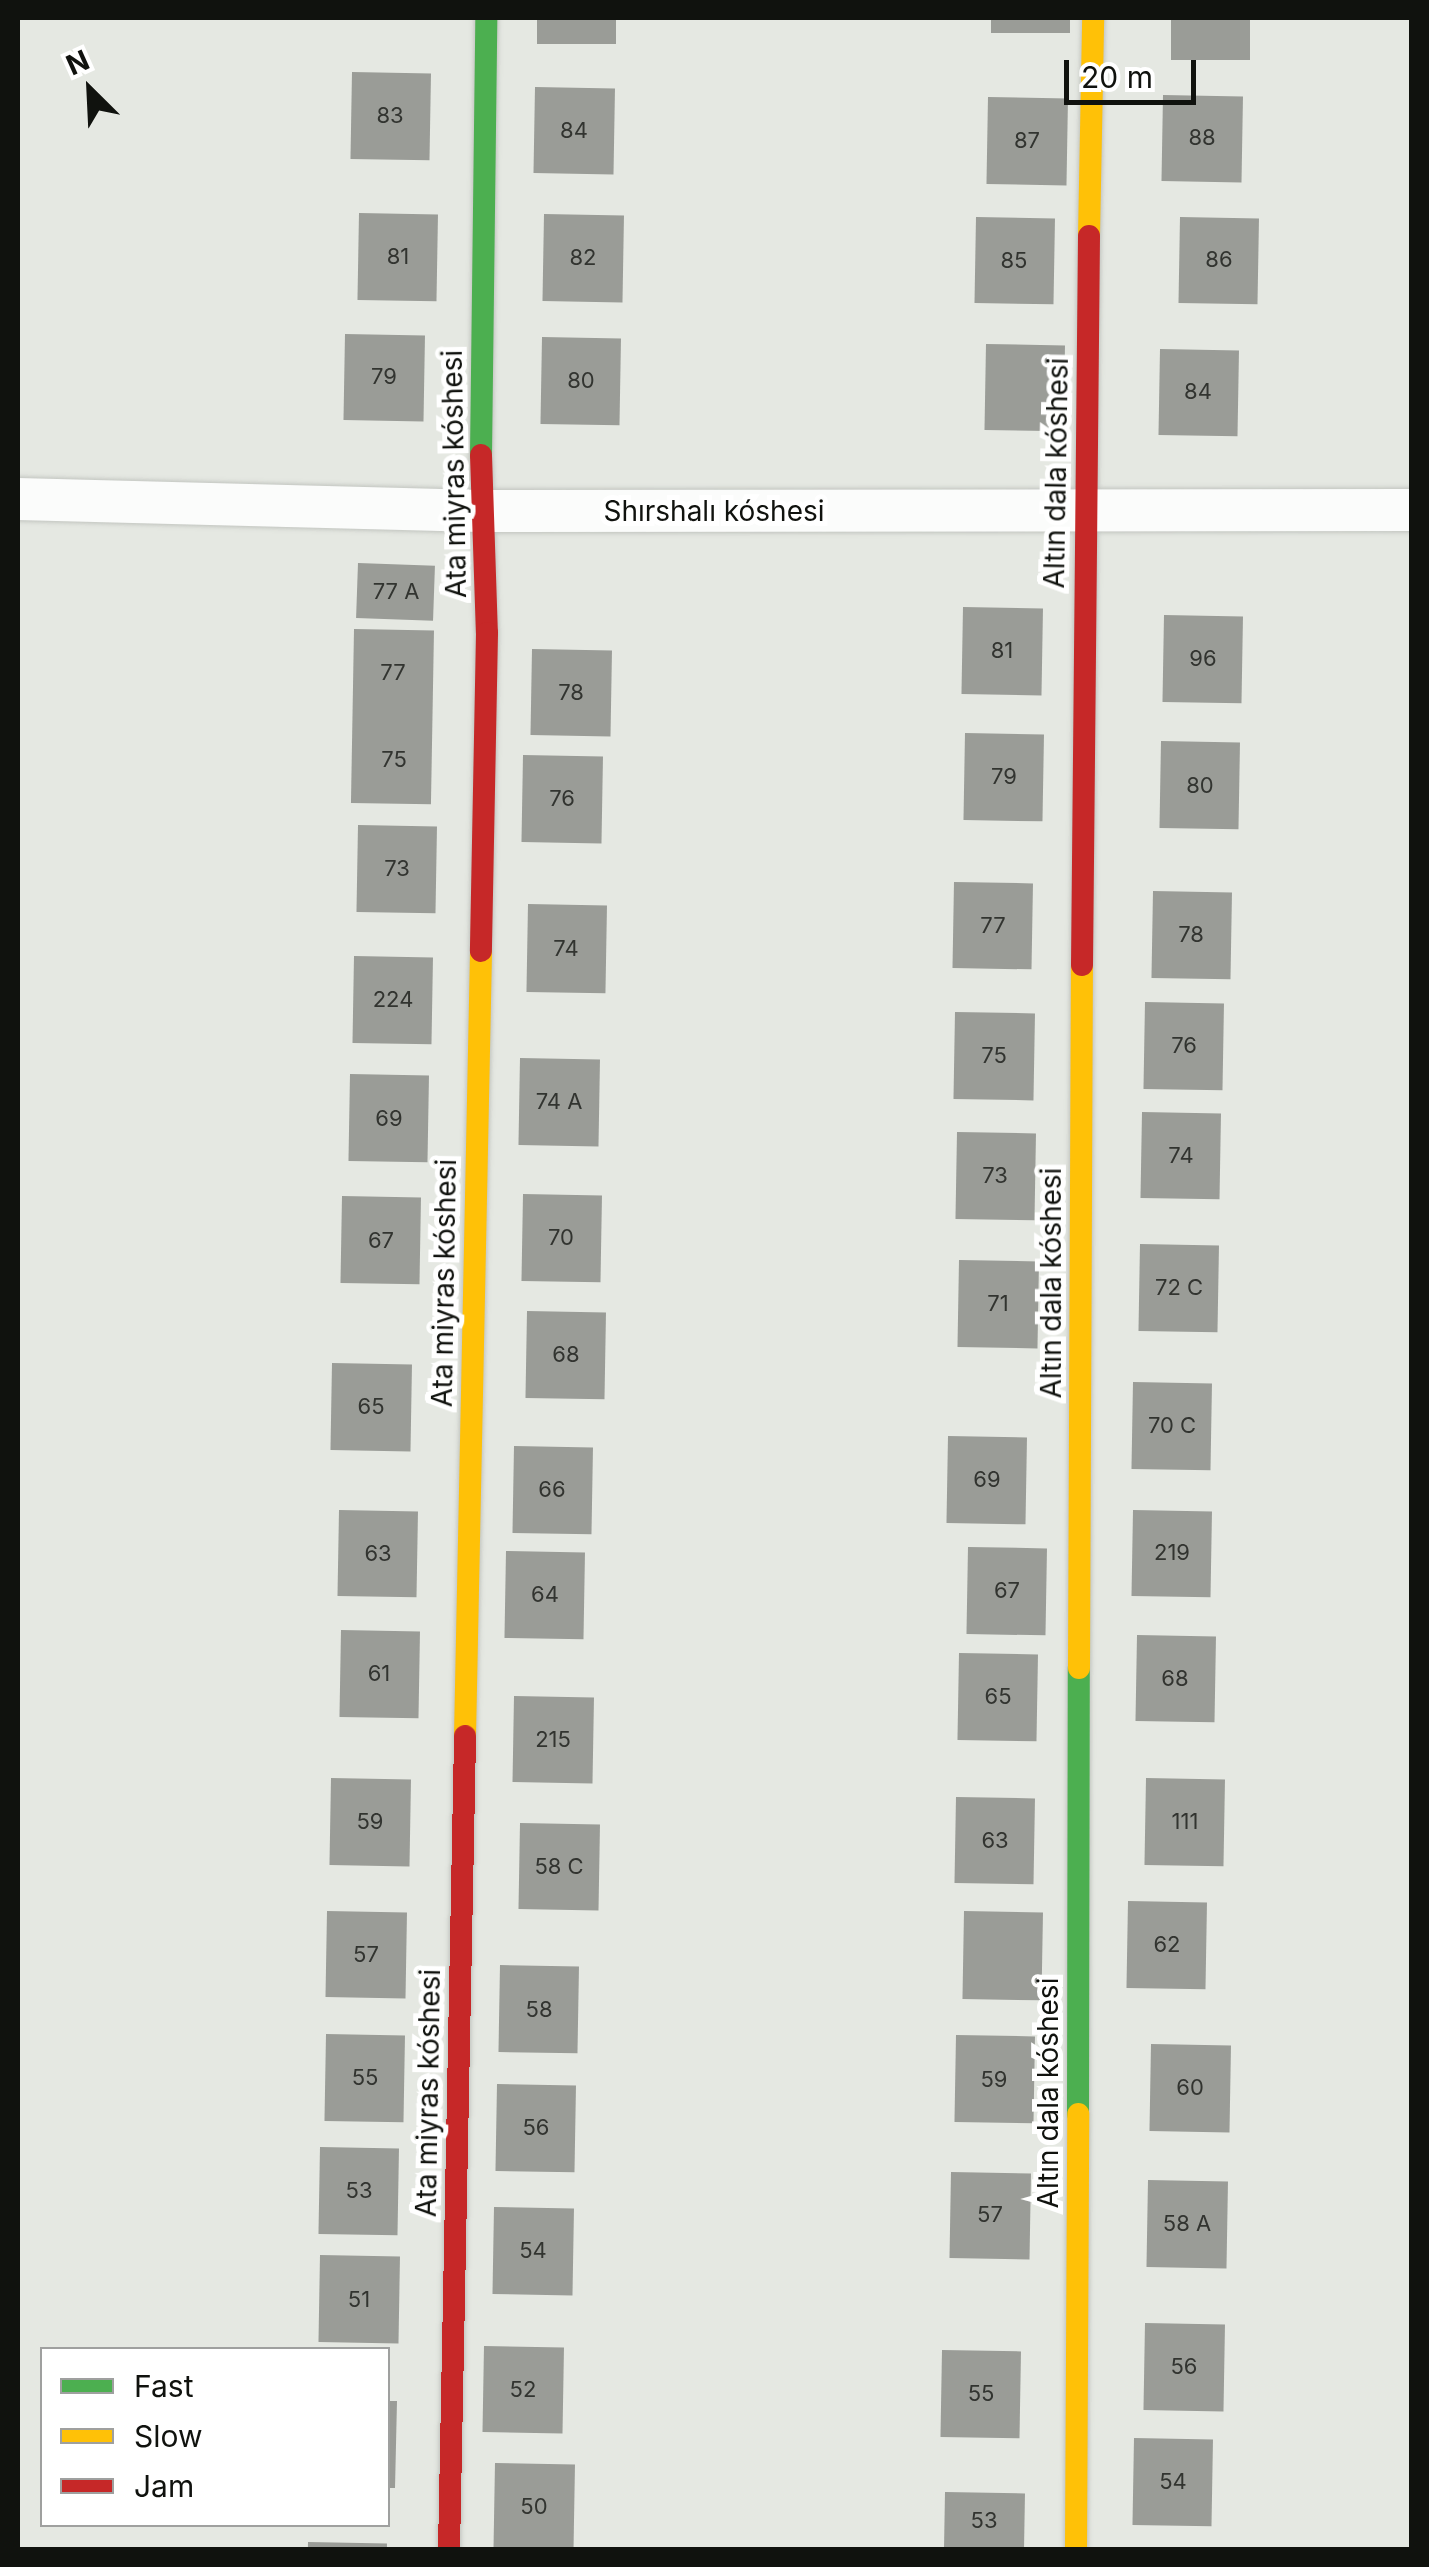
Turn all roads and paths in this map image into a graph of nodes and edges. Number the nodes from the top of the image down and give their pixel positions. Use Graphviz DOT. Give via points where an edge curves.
graph roads {
  1 [pos="486,18"];
  2 [pos="1093,18"];
  3 [pos="18,499"];
  4 [pos="1412,510"];
  5 [pos="480,511"];
  6 [pos="1084,511"];
  7 [pos="449,2550"];
  8 [pos="1076,2550"];
  1 -- 5 [label="street, Ata miyras kóshesi"];
  2 -- 6 [label="street, Altın dala kóshesi"];
  3 -- 5 [label="street, Shırshalı kóshesi"];
  4 -- 6 [label="street, Shırshalı kóshesi"];
  5 -- 6 [label="street, Shırshalı kóshesi"];
  5 -- 7 [label="street, Ata miyras kóshesi" via="488,633"];
  6 -- 8 [label="street, Altın dala kóshesi"];
}
